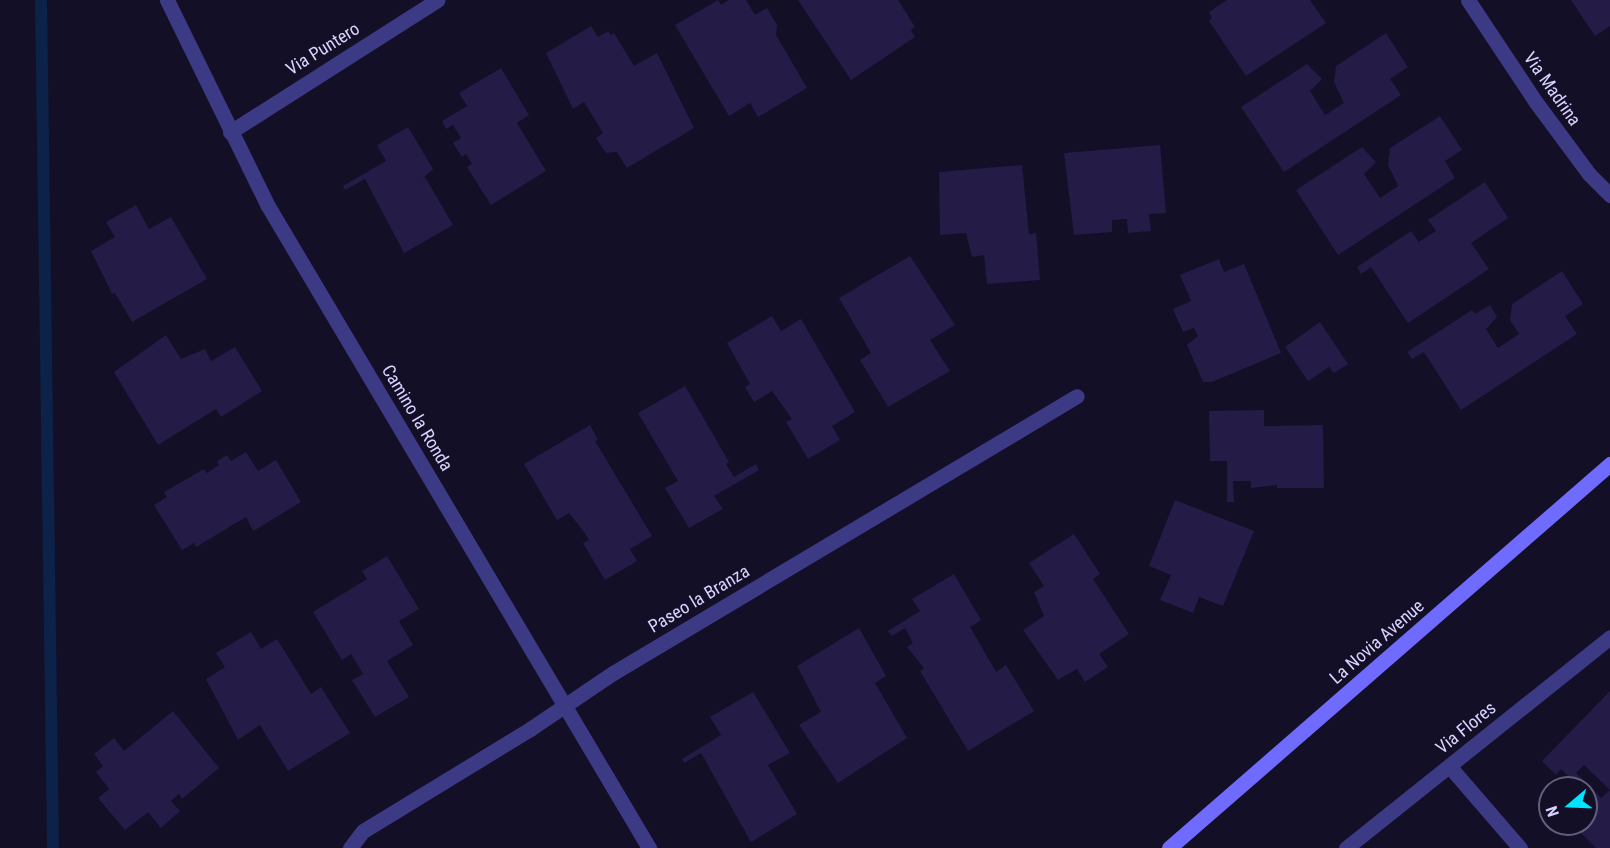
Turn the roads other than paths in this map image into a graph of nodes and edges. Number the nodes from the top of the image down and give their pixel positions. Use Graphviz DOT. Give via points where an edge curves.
graph roads {
  1 [pos="167,0"];
  2 [pos="437,0"];
  3 [pos="1468,0"];
  4 [pos="230,132"];
  5 [pos="1610,195"];
  6 [pos="1077,396"];
  7 [pos="1610,464"];
  8 [pos="1610,637"];
  9 [pos="566,705"];
  10 [pos="1450,767"];
  11 [pos="350,848"];
  12 [pos="649,848"];
  13 [pos="1169,848"];
  14 [pos="1346,848"];
  15 [pos="1520,848"];
  1 -- 4 [label="street, Camino la Ronda"];
  2 -- 4 [label="street, Via Puntero"];
  3 -- 5 [label="street, Via Madrina" via="1535,101 1589,174"];
  4 -- 9 [label="street, Camino la Ronda" via="268,206"];
  6 -- 9 [label="street, Paseo la Branza"];
  7 -- 13 [label="main road, La Novia Avenue"];
  8 -- 10 [label="street, Via Flores"];
  9 -- 11 [label="street, Paseo la Branza" via="363,831"];
  9 -- 12 [label="street, Camino la Ronda"];
  10 -- 14 [label="street, Via Flores"];
  10 -- 15 [label="street"];
}
